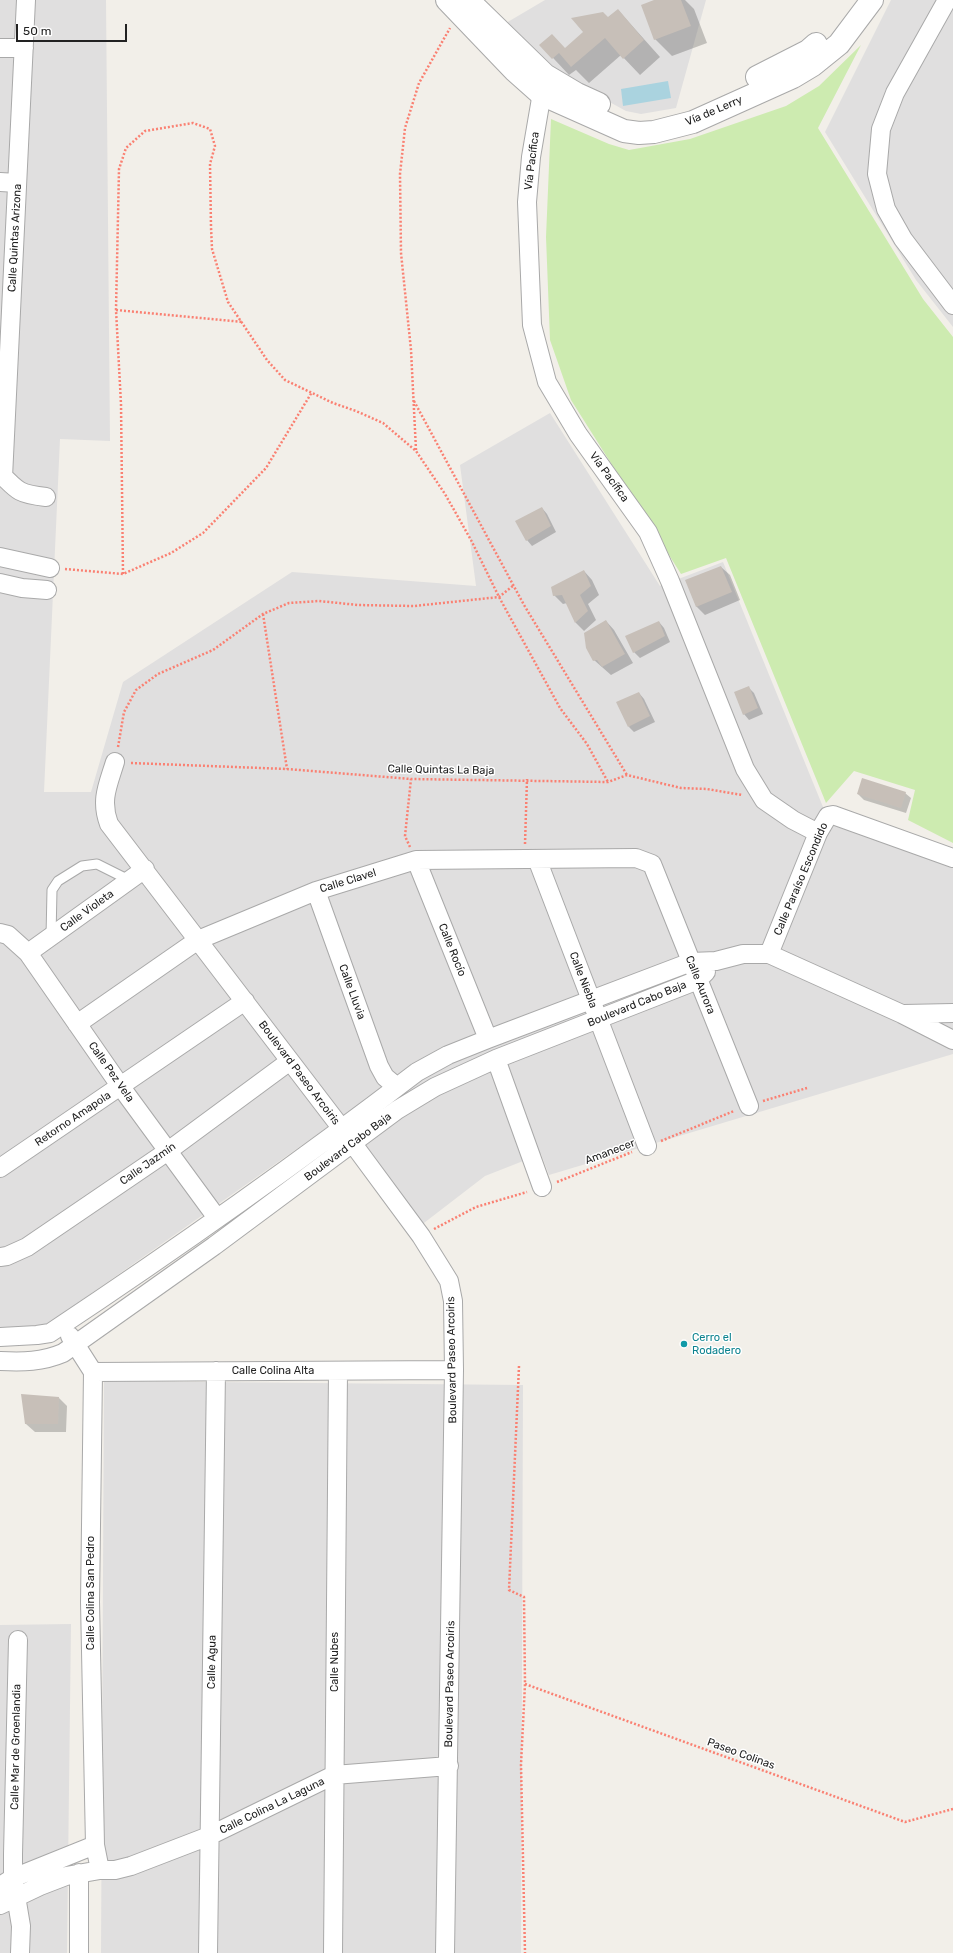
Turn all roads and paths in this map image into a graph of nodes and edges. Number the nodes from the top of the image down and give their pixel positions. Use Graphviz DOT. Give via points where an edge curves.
graph roads {
  1 [pos="26,0"];
  2 [pos="858,0"];
  3 [pos="872,0"];
  4 [pos="947,0"];
  5 [pos="458,4"];
  6 [pos="0,48"];
  7 [pos="24,48"];
  8 [pos="543,84"];
  9 [pos="9,183"];
  10 [pos="953,305"];
  11 [pos="116,310"];
  12 [pos="6,312"];
  13 [pos="243,322"];
  14 [pos="312,392"];
  15 [pos="413,400"];
  16 [pos="416,451"];
  17 [pos="2,475"];
  18 [pos="46,497"];
  19 [pos="1,561"];
  20 [pos="50,568"];
  21 [pos="123,574"];
  22 [pos="0,583"];
  23 [pos="514,585"];
  24 [pos="47,590"];
  25 [pos="499,597"];
  26 [pos="263,614"];
  27 [pos="115,762"];
  28 [pos="287,769"];
  29 [pos="627,775"];
  30 [pos="411,779"];
  31 [pos="527,779"];
  32 [pos="608,782"];
  33 [pos="764,800"];
  34 [pos="818,833"];
  35 [pos="953,858"];
  36 [pos="536,859"];
  37 [pos="416,860"];
  38 [pos="652,864"];
  39 [pos="145,869"];
  40 [pos="129,880"];
  41 [pos="316,891"];
  42 [pos="0,933"];
  43 [pos="51,937"];
  44 [pos="198,940"];
  45 [pos="28,953"];
  46 [pos="769,954"];
  47 [pos="716,961"];
  48 [pos="691,962"];
  49 [pos="698,980"];
  50 [pos="591,1000"];
  51 [pos="245,1001"];
  52 [pos="953,1013"];
  53 [pos="902,1014"];
  54 [pos="598,1020"];
  55 [pos="77,1024"];
  56 [pos="488,1039"];
  57 [pos="953,1040"];
  58 [pos="496,1060"];
  59 [pos="290,1061"];
  60 [pos="121,1087"];
  61 [pos="397,1087"];
  62 [pos="807,1088"];
  63 [pos="749,1106"];
  64 [pos="342,1129"];
  65 [pos="352,1144"];
  66 [pos="647,1146"];
  67 [pos="168,1151"];
  68 [pos="0,1168"];
  69 [pos="542,1187"];
  70 [pos="217,1218"];
  71 [pos="203,1229"];
  72 [pos="421,1236"];
  73 [pos="214,1246"];
  74 [pos="0,1257"];
  75 [pos="62,1324"];
  76 [pos="0,1337"];
  77 [pos="76,1345"];
  78 [pos="0,1361"];
  79 [pos="519,1366"];
  80 [pos="338,1370"];
  81 [pos="454,1370"];
  82 [pos="216,1371"];
  83 [pos="92,1372"];
  84 [pos="18,1640"];
  85 [pos="525,1684"];
  86 [pos="449,1766"];
  87 [pos="334,1775"];
  88 [pos="953,1809"];
  89 [pos="209,1836"];
  90 [pos="95,1845"];
  91 [pos="7,1855"];
  92 [pos="100,1870"];
  93 [pos="79,1873"];
  94 [pos="7,1882"];
  95 [pos="16,1897"];
  96 [pos="0,1905"];
  97 [pos="20,1953"];
  98 [pos="79,1953"];
  99 [pos="208,1953"];
  100 [pos="333,1953"];
  101 [pos="445,1953"];
  102 [pos="525,1953"];
  1 -- 7 [label="street, Calle Quintas Arizona"];
  2 -- 8 [label="street, Vía de Lerry" via="836,27 808,51 689,110 662,118 634,119 577,94"];
  3 -- 8 [label="street, Vía de Lerry" via="839,44 813,65 793,77 693,122 654,132 624,131"];
  4 -- 10 [label="street" via="894,93 881,129 877,174 886,209 903,239"];
  5 -- 8 [label="street, Vía de Lerry"];
  5 -- 15 [label="path" via="419,83 403,143 400,174 401,252"];
  6 -- 7 [label="street"];
  7 -- 9 [label="street, Calle Quintas Arizona"];
  8 -- 33 [label="street, Vía Pacífica" via="531,157 527,202 532,325 548,382 578,434 648,532 745,769"];
  9 -- 12 [label="street, Calle Quintas Arizona"];
  11 -- 13 [label="path"];
  11 -- 13 [label="path" via="119,169 126,148 144,132 193,123 210,129 215,146 210,164 212,249 228,302"];
  11 -- 21 [label="path" via="121,404"];
  12 -- 17 [label="street, Calle Quintas Arizona"];
  13 -- 14 [label="path" via="267,360 285,380"];
  14 -- 16 [label="path" via="383,423"];
  14 -- 21 [label="path" via="266,468 203,533 171,553"];
  15 -- 16 [label="path"];
  15 -- 23 [label="path"];
  16 -- 25 [label="path" via="449,501"];
  17 -- 18 [label="street" via="11,486 25,495"];
  19 -- 20 [label="street"];
  20 -- 21 [label="path"];
  22 -- 24 [label="street"];
  23 -- 25 [label="path"];
  23 -- 29 [label="path"];
  25 -- 26 [label="path" via="414,606 320,601 289,603"];
  25 -- 32 [label="path" via="560,708 587,744"];
  26 -- 27 [label="path" via="214,650 158,674 136,690 124,712"];
  26 -- 28 [label="path"];
  27 -- 28 [label="path, Calle Quintas La Baja"];
  27 -- 39 [label="street, Boulevard Paseo Arcoiris" via="104,798 105,812 109,824"];
  28 -- 30 [label="path, Calle Quintas La Baja"];
  29 -- 32 [label="path, Calle Quintas La Baja"];
  29 -- 33 [label="path" via="681,788 707,789"];
  30 -- 31 [label="path, Calle Quintas La Baja"];
  30 -- 37 [label="path" via="405,836"];
  31 -- 32 [label="path, Calle Quintas La Baja"];
  31 -- 36 [label="path" via="525,844"];
  33 -- 34 [label="street, Vía Pacífica"];
  34 -- 35 [label="street, Calle Paraíso Escondido" via="826,818 833,815"];
  34 -- 46 [label="street, Calle Paraíso Escondido"];
  36 -- 37 [label="street, Calle Clavel"];
  36 -- 38 [label="street, Calle Clavel" via="636,858"];
  36 -- 50 [label="street, Calle Niebla"];
  37 -- 41 [label="street, Calle Clavel"];
  37 -- 56 [label="street, Calle Rocío"];
  38 -- 48 [label="street, Calle Aurora"];
  39 -- 40 [label="street, Calle Violeta"];
  39 -- 44 [label="street, Boulevard Paseo Arcoiris"];
  40 -- 43 [label="street, Calle Violeta"];
  40 -- 43 [label="lane" via="97,864 82,866 58,881 52,890"];
  41 -- 44 [label="street, Calle Clavel"];
  41 -- 61 [label="street, Calle Lluvia" via="378,1066"];
  42 -- 45 [label="street, Calle Pez Vela" via="8,935"];
  43 -- 45 [label="street, Calle Violeta"];
  44 -- 51 [label="street, Boulevard Paseo Arcoiris"];
  44 -- 55 [label="street, Calle Clavel"];
  45 -- 55 [label="street, Calle Pez Vela"];
  46 -- 47 [label="street, Boulevard Cabo Baja" via="743,954"];
  46 -- 53 [label="street, Boulevard Cabo Baja"];
  47 -- 48 [label="street, Boulevard Cabo Baja"];
  47 -- 49 [label="street, Boulevard Cabo Baja"];
  48 -- 49 [label="street, Calle Aurora"];
  48 -- 50 [label="street, Boulevard Cabo Baja"];
  49 -- 54 [label="street, Boulevard Cabo Baja"];
  49 -- 63 [label="street, Calle Aurora"];
  50 -- 54 [label="street, Calle Niebla"];
  50 -- 56 [label="street, Boulevard Cabo Baja"];
  51 -- 59 [label="street, Boulevard Paseo Arcoiris"];
  51 -- 60 [label="street, Retorno Amapola"];
  52 -- 53 [label="street"];
  53 -- 57 [label="street, Boulevard Cabo Baja"];
  54 -- 58 [label="street, Boulevard Cabo Baja"];
  54 -- 66 [label="street, Calle Niebla"];
  55 -- 60 [label="street, Calle Pez Vela"];
  56 -- 61 [label="street, Boulevard Cabo Baja" via="431,1064"];
  58 -- 65 [label="street, Boulevard Cabo Baja" via="435,1087 397,1110"];
  58 -- 69 [label="street"];
  59 -- 64 [label="street, Boulevard Paseo Arcoiris"];
  59 -- 67 [label="street, Calle Jazmín"];
  60 -- 67 [label="street, Calle Pez Vela"];
  60 -- 68 [label="street, Retorno Amapola"];
  61 -- 64 [label="street, Boulevard Cabo Baja"];
  62 -- 63 [label="path, Amanecer"];
  63 -- 66 [label="path, Amanecer"];
  64 -- 65 [label="street, Boulevard Paseo Arcoiris"];
  64 -- 70 [label="street, Boulevard Cabo Baja"];
  65 -- 72 [label="street, Boulevard Paseo Arcoiris"];
  65 -- 73 [label="street, Boulevard Cabo Baja"];
  66 -- 69 [label="path, Amanecer"];
  67 -- 70 [label="street, Calle Pez Vela"];
  67 -- 74 [label="street, Calle Jazmín" via="27,1247"];
  69 -- 72 [label="path, Amanecer" via="476,1207"];
  70 -- 71 [label="street, Boulevard Cabo Baja"];
  71 -- 73 [label="street"];
  71 -- 75 [label="street, Boulevard Cabo Baja"];
  72 -- 81 [label="street, Boulevard Paseo Arcoiris" via="449,1281 453,1301"];
  73 -- 77 [label="street, Boulevard Cabo Baja"];
  75 -- 76 [label="street, Boulevard Cabo Baja" via="50,1333"];
  75 -- 77 [label="street"];
  77 -- 78 [label="street, Boulevard Cabo Baja" via="63,1354 49,1359 31,1362"];
  77 -- 83 [label="street"];
  79 -- 85 [label="path" via="509,1590 524,1597"];
  80 -- 81 [label="street, Calle Colina Alta"];
  80 -- 82 [label="street, Calle Colina Alta"];
  80 -- 87 [label="street, Calle Nubes"];
  81 -- 86 [label="street, Boulevard Paseo Arcoiris"];
  82 -- 83 [label="street, Calle Colina Alta"];
  82 -- 89 [label="street, Calle Agua"];
  83 -- 90 [label="street, Calle Colina San Pedro" via="90,1602"];
  84 -- 91 [label="street, Calle Mar de Groenlandia"];
  85 -- 88 [label="path, Paseo Colinas" via="905,1822"];
  85 -- 102 [label="path" via="521,1765"];
  86 -- 87 [label="street, Calle Colina La Laguna"];
  86 -- 101 [label="street, Boulevard Paseo Arcoiris"];
  87 -- 89 [label="street, Calle Colina La Laguna"];
  87 -- 100 [label="street, Calle Nubes"];
  89 -- 92 [label="street, Calle Colina La Laguna" via="131,1866"];
  89 -- 99 [label="street, Calle Agua"];
  90 -- 92 [label="street, Calle Colina San Pedro"];
  90 -- 94 [label="street"];
  91 -- 94 [label="street, Calle Mar de Groenlandia"];
  92 -- 93 [label="street"];
  93 -- 95 [label="street"];
  93 -- 98 [label="street"];
  94 -- 95 [label="street, Calle Mar de Groenlandia"];
  95 -- 96 [label="street"];
  95 -- 97 [label="street, Calle Mar de Groenlandia" via="21,1926"];
}
